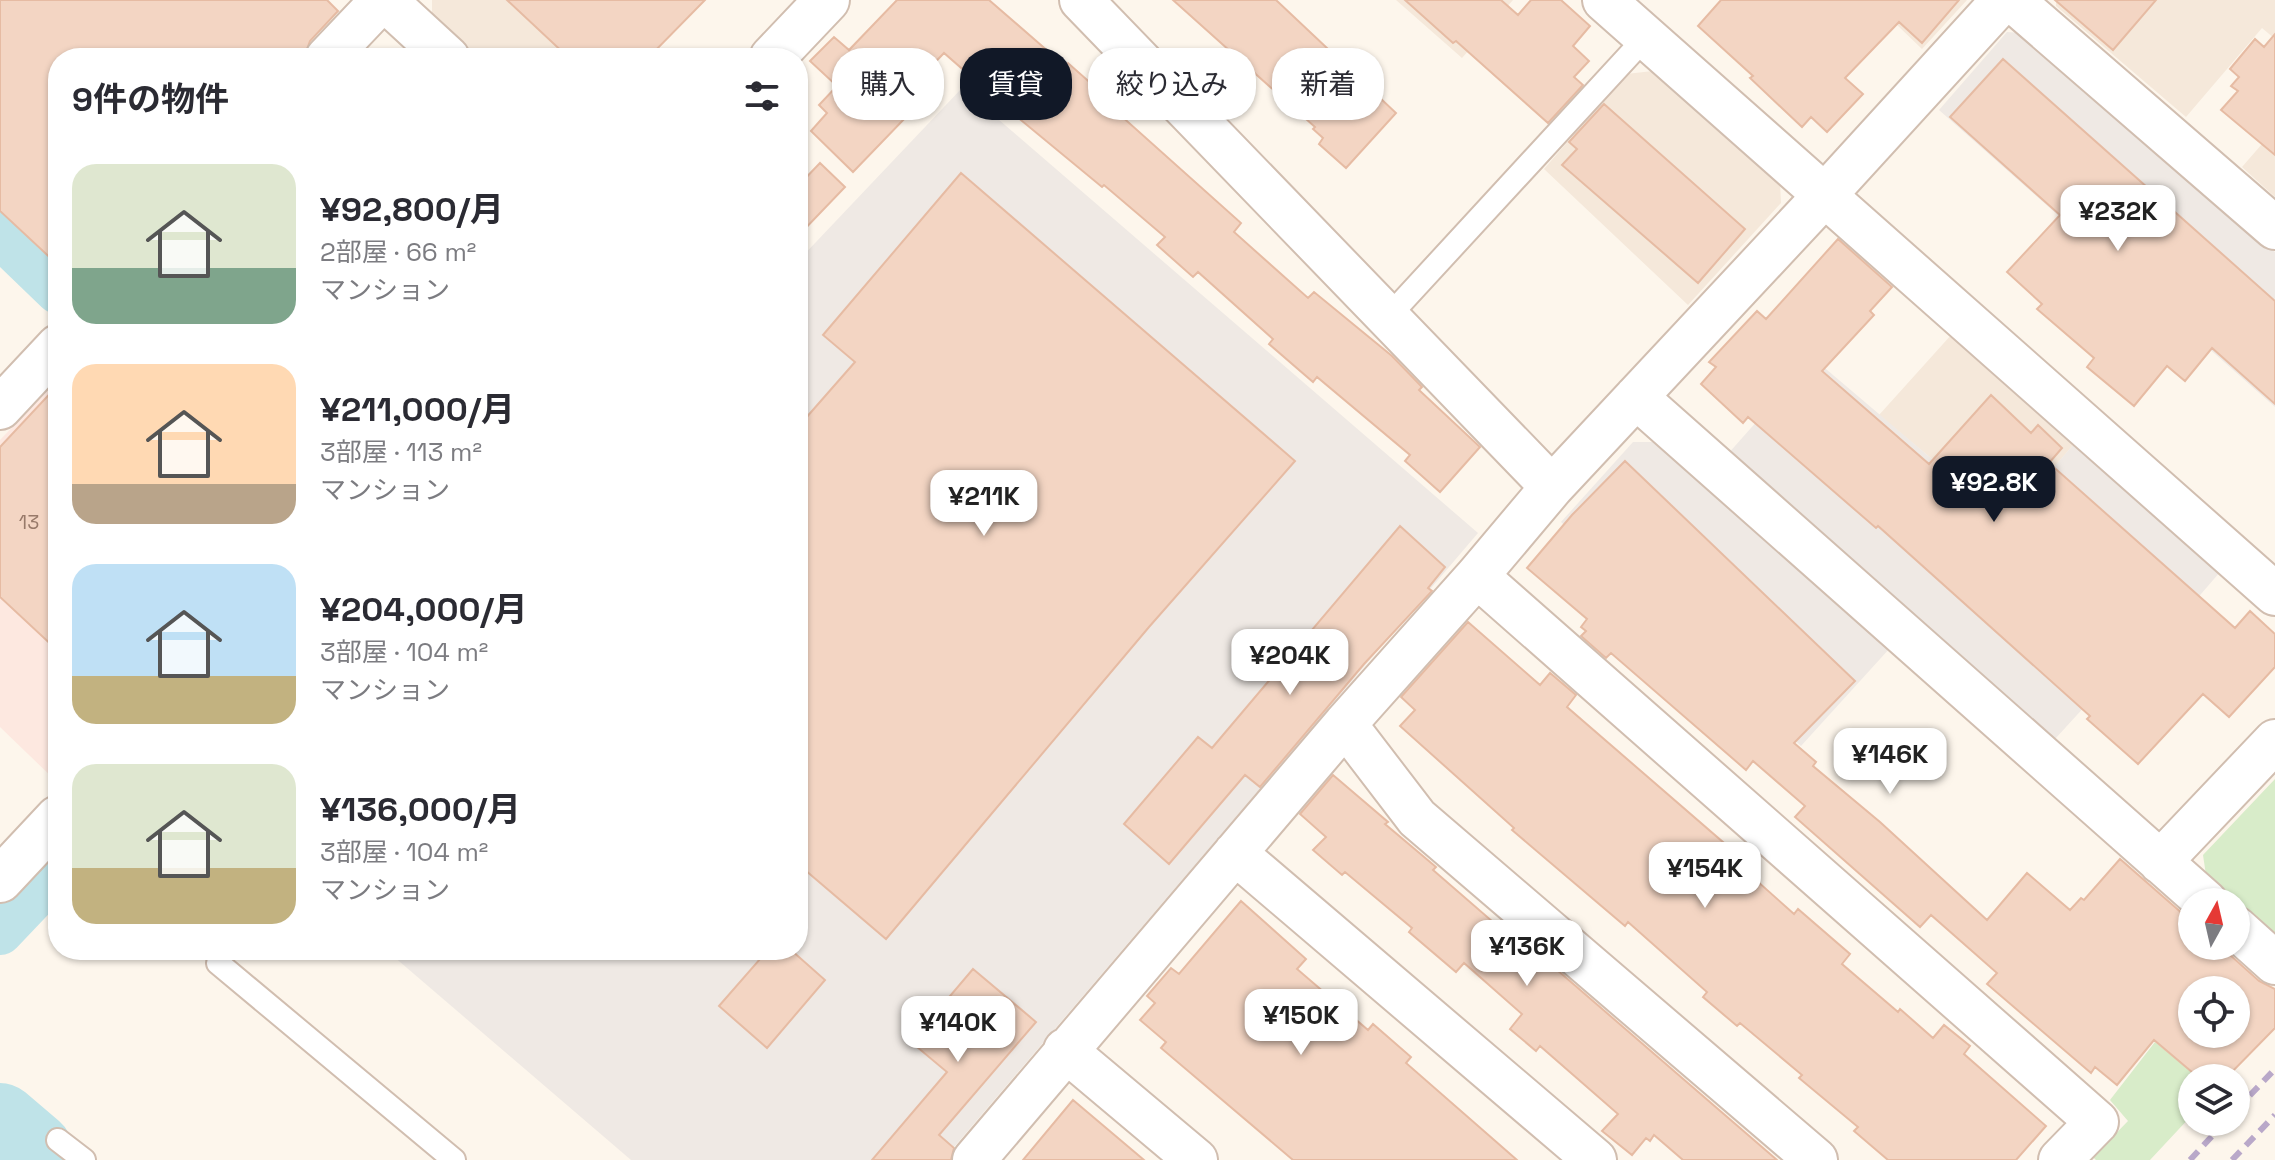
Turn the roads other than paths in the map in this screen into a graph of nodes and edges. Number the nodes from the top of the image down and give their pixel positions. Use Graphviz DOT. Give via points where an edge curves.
graph roads {
  1 [pos="383,0"];
  2 [pos="827,0"];
  3 [pos="1081,0"];
  4 [pos="1604,0"];
  5 [pos="2003,0"];
  6 [pos="2012,0"];
  7 [pos="1646,37"];
  8 [pos="337,48"];
  9 [pos="437,48"];
  10 [pos="781,48"];
  11 [pos="1824,196"];
  12 [pos="2275,228"];
  13 [pos="1389,316"];
  14 [pos="48,357"];
  15 [pos="1636,397"];
  16 [pos="0,408"];
  17 [pos="1552,487"];
  18 [pos="1477,576"];
  19 [pos="2275,594"];
  20 [pos="1345,724"];
  21 [pos="2275,741"];
  22 [pos="48,829"];
  23 [pos="1235,853"];
  24 [pos="2160,862"];
  25 [pos="0,880"];
  26 [pos="2190,888"];
  27 [pos="2250,941"];
  28 [pos="218,963"];
  29 [pos="2275,963"];
  30 [pos="1065,1050"];
  31 [pos="58,1140"];
  32 [pos="84,1160"];
  33 [pos="454,1160"];
  34 [pos="974,1160"];
  35 [pos="1196,1160"];
  36 [pos="1595,1160"];
  37 [pos="1816,1160"];
  38 [pos="2060,1160"];
  1 -- 8 [label="street"];
  1 -- 9 [label="street"];
  2 -- 10 [label="street"];
  3 -- 13 [label="street"];
  4 -- 7 [label="street"];
  5 -- 11 [label="street"];
  6 -- 12 [label="street"];
  7 -- 11 [label="street"];
  7 -- 13 [label="lane"];
  11 -- 15 [label="street"];
  11 -- 19 [label="street"];
  13 -- 17 [label="street"];
  14 -- 16 [label="street"];
  15 -- 17 [label="street"];
  15 -- 24 [label="street"];
  17 -- 18 [label="street"];
  18 -- 20 [label="street"];
  18 -- 38 [label="street" via="2097,1122"];
  20 -- 23 [label="street"];
  20 -- 37 [label="street" via="1417,818"];
  21 -- 24 [label="street"];
  22 -- 25 [label="street"];
  23 -- 30 [label="street"];
  23 -- 36 [label="street"];
  24 -- 26 [label="street"];
  27 -- 29 [label="street"];
  28 -- 33 [label="lane"];
  30 -- 34 [label="street"];
  30 -- 35 [label="street"];
  31 -- 32 [label="lane"];
}
